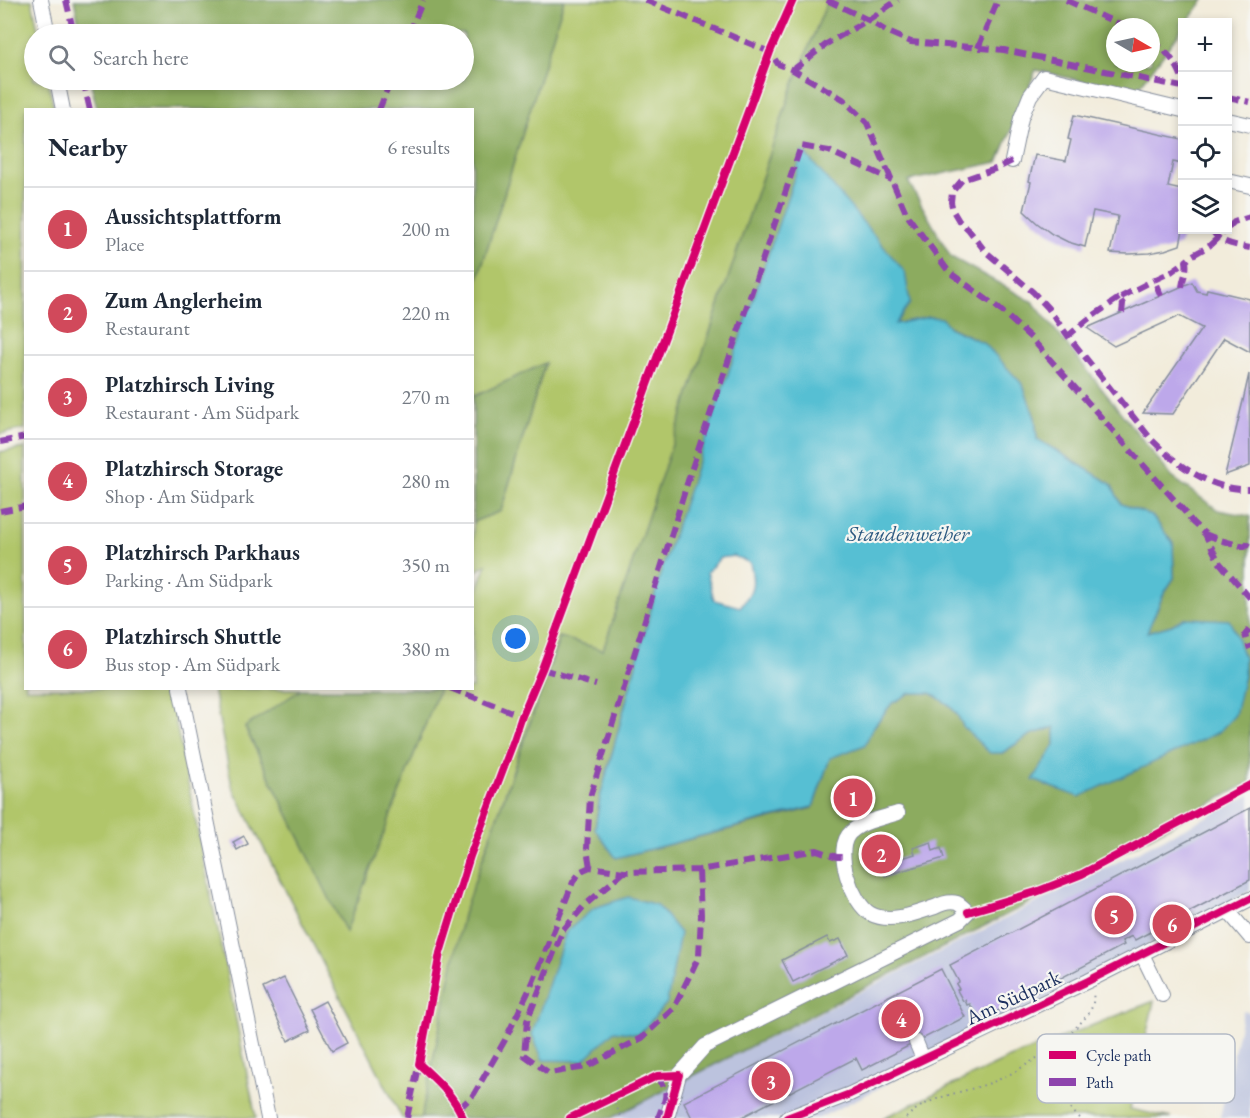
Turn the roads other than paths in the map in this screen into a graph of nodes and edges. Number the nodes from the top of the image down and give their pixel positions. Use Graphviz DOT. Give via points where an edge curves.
graph roads {
  1 [pos="41,0"];
  2 [pos="46,24"];
  3 [pos="59,90"];
  4 [pos="63,108"];
  5 [pos="1178,109"];
  6 [pos="1232,121"];
  7 [pos="1250,125"];
  8 [pos="1012,161"];
  9 [pos="1232,182"];
  10 [pos="1250,186"];
  11 [pos="180,690"];
  12 [pos="898,813"];
  13 [pos="1250,899"];
  14 [pos="1228,911"];
  15 [pos="1158,927"];
  16 [pos="1250,937"];
  17 [pos="1165,942"];
  18 [pos="1142,954"];
  19 [pos="1162,995"];
  20 [pos="916,1042"];
  21 [pos="923,1059"];
  22 [pos="268,1118"];
  23 [pos="667,1118"];
  24 [pos="787,1118"];
  1 -- 2 [label="street"];
  3 -- 4 [label="street"];
  5 -- 8 [label="street" via="1044,77 1021,118"];
  6 -- 7 [label="street"];
  9 -- 10 [label="street"];
  11 -- 22 [label="street"];
  12 -- 23 [label="street" via="860,825 849,833 844,844 844,865 860,905 878,917 888,918 946,903 958,903 968,912 960,920 705,1046 679,1075"];
  13 -- 14 [label="street, Am Südpark"];
  14 -- 16 [label="street"];
  14 -- 17 [label="street, Am Südpark"];
  15 -- 17 [label="street"];
  17 -- 18 [label="street, Am Südpark"];
  18 -- 19 [label="street"];
  18 -- 21 [label="street, Am Südpark"];
  20 -- 21 [label="street"];
  21 -- 24 [label="street, Am Südpark" via="850,1094"];
}
